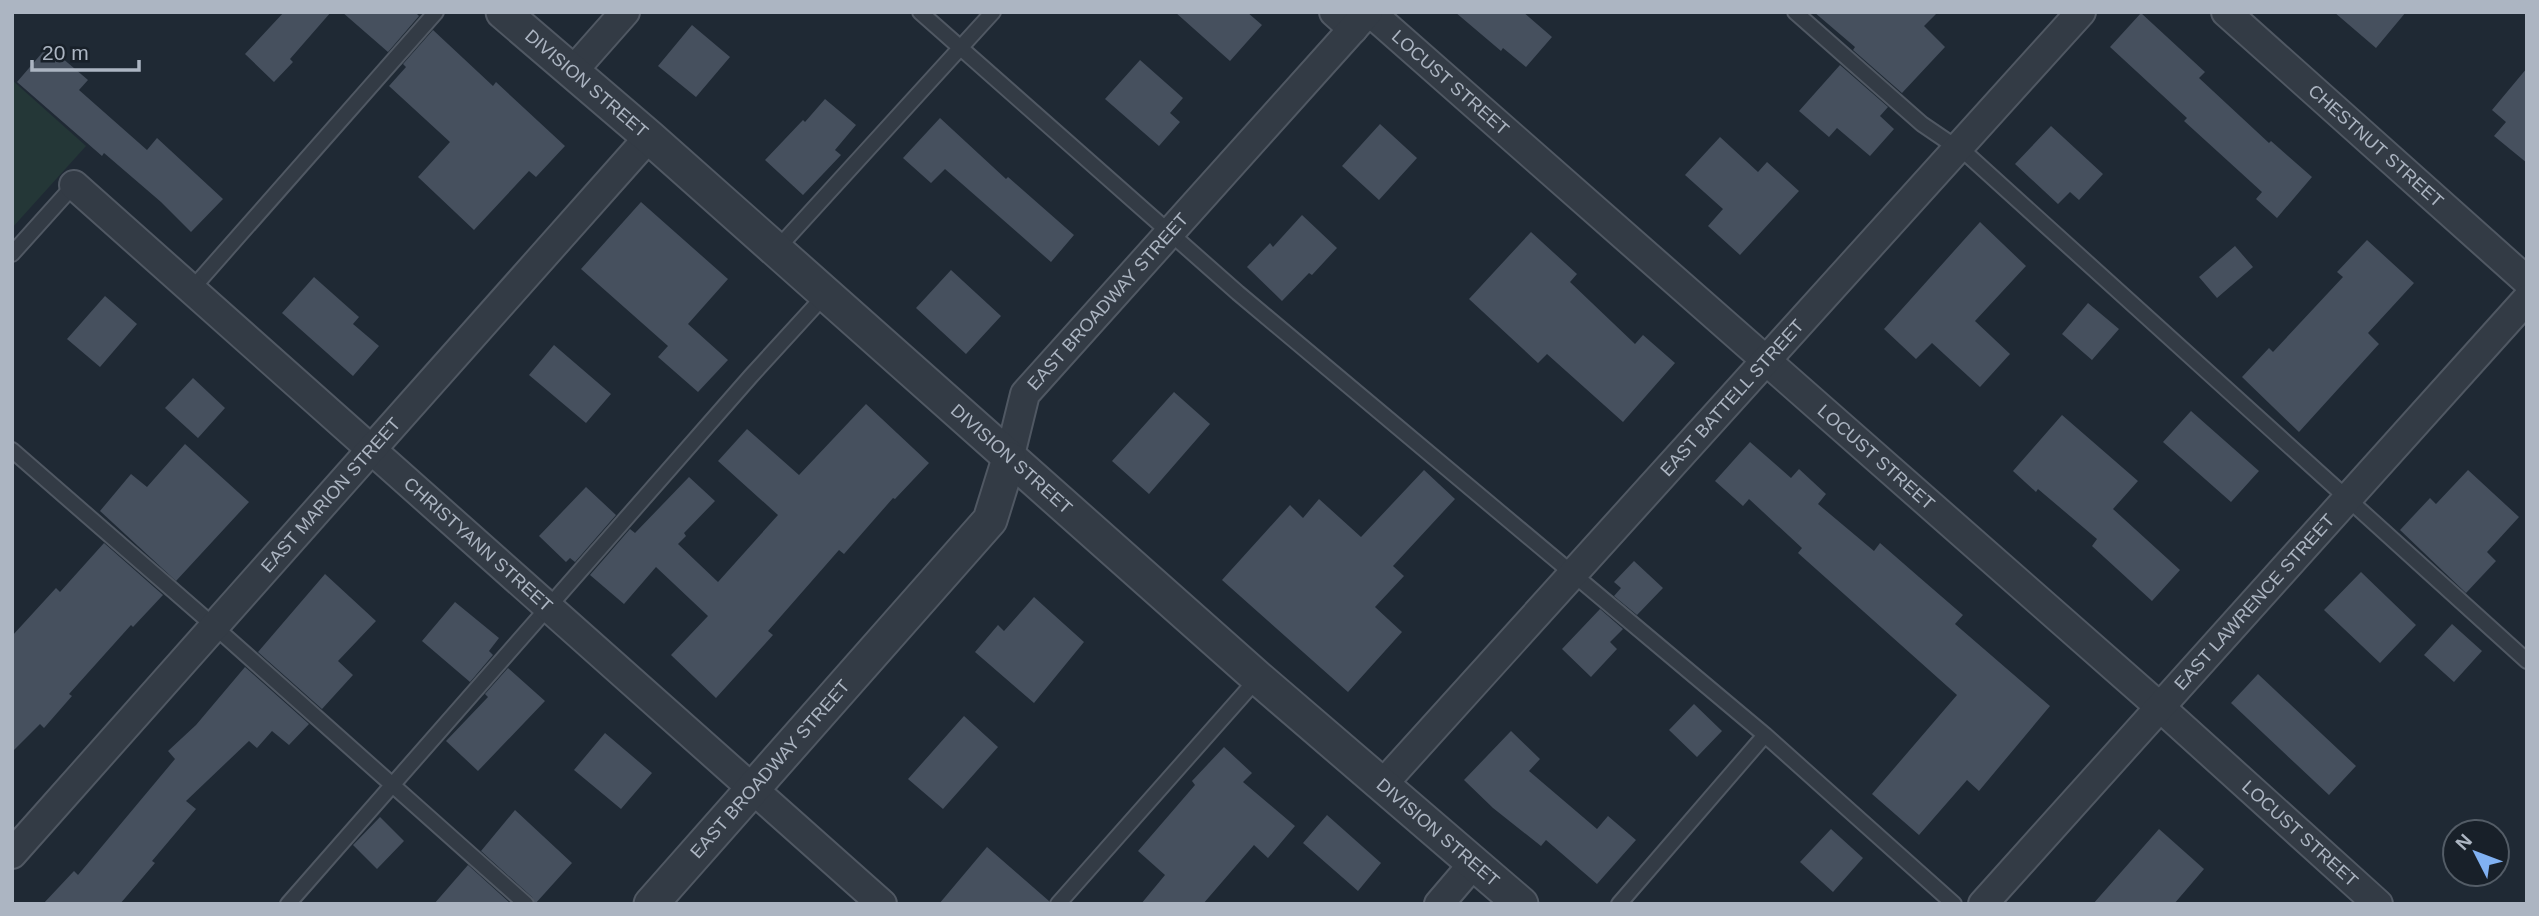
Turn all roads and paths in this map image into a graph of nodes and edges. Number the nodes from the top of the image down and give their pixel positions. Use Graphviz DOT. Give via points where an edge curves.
graph roads {
  1 [pos="436,12"];
  2 [pos="503,12"];
  3 [pos="625,12"];
  4 [pos="920,12"];
  5 [pos="993,12"];
  6 [pos="1795,12"];
  7 [pos="2081,12"];
  8 [pos="2226,12"];
  9 [pos="1356,17"];
  10 [pos="962,47"];
  11 [pos="572,72"];
  12 [pos="649,137"];
  13 [pos="1958,149"];
  14 [pos="74,185"];
  15 [pos="1169,233"];
  16 [pos="775,251"];
  17 [pos="12,254"];
  18 [pos="2527,281"];
  19 [pos="191,290"];
  20 [pos="825,295"];
  21 [pos="2527,299"];
  22 [pos="1768,360"];
  23 [pos="12,450"];
  24 [pos="370,450"];
  25 [pos="1009,459"];
  26 [pos="2349,499"];
  27 [pos="1573,572"];
  28 [pos="550,608"];
  29 [pos="214,626"];
  30 [pos="2527,661"];
  31 [pos="1258,678"];
  32 [pos="2161,708"];
  33 [pos="1765,735"];
  34 [pos="1382,785"];
  35 [pos="393,786"];
  36 [pos="753,790"];
  37 [pos="12,854"];
  38 [pos="1474,863"];
  39 [pos="288,904"];
  40 [pos="526,904"];
  41 [pos="651,904"];
  42 [pos="882,904"];
  43 [pos="1058,904"];
  44 [pos="1439,904"];
  45 [pos="1521,904"];
  46 [pos="1619,904"];
  47 [pos="1954,904"];
  48 [pos="1983,904"];
  49 [pos="2378,904"];
  1 -- 19 [label="lane"];
  2 -- 11 [label="street, DIVISION STREET"];
  3 -- 11 [label="street"];
  4 -- 10 [label="lane"];
  5 -- 10 [label="lane"];
  6 -- 13 [label="lane" via="1922,124"];
  7 -- 13 [label="street, EAST BATTELL STREET"];
  8 -- 18 [label="street, CHESTNUT STREET"];
  9 -- 15 [label="street, EAST BROADWAY STREET"];
  9 -- 22 [label="street, LOCUST STREET"];
  10 -- 15 [label="lane"];
  10 -- 16 [label="lane"];
  11 -- 12 [label="street, DIVISION STREET"];
  12 -- 16 [label="street, DIVISION STREET"];
  12 -- 24 [label="street, EAST MARION STREET"];
  13 -- 22 [label="street, EAST BATTELL STREET"];
  13 -- 26 [label="lane"];
  14 -- 17 [label="lane"];
  14 -- 19 [label="street, CHRISTYANN STREET"];
  15 -- 25 [label="street, EAST BROADWAY STREET" via="1025,394"];
  15 -- 27 [label="lane"];
  16 -- 20 [label="street, DIVISION STREET"];
  19 -- 24 [label="street, CHRISTYANN STREET"];
  20 -- 25 [label="street, DIVISION STREET"];
  20 -- 28 [label="lane"];
  21 -- 26 [label="street, EAST LAWRENCE STREET"];
  22 -- 27 [label="street, EAST BATTELL STREET"];
  22 -- 32 [label="street, LOCUST STREET"];
  23 -- 29 [label="lane"];
  24 -- 28 [label="street, CHRISTYANN STREET"];
  24 -- 29 [label="street, EAST MARION STREET"];
  25 -- 31 [label="street, DIVISION STREET"];
  25 -- 36 [label="street, EAST BROADWAY STREET" via="990,520"];
  26 -- 30 [label="lane"];
  26 -- 32 [label="street, EAST LAWRENCE STREET"];
  27 -- 33 [label="lane"];
  27 -- 34 [label="street, EAST BATTELL STREET"];
  28 -- 35 [label="lane"];
  28 -- 36 [label="street, CHRISTYANN STREET"];
  29 -- 35 [label="lane"];
  29 -- 37 [label="street, EAST MARION STREET"];
  31 -- 34 [label="street, DIVISION STREET"];
  31 -- 43 [label="lane"];
  32 -- 48 [label="street, EAST LAWRENCE STREET"];
  32 -- 49 [label="street, LOCUST STREET"];
  33 -- 46 [label="lane"];
  33 -- 47 [label="lane"];
  34 -- 38 [label="street, DIVISION STREET"];
  35 -- 39 [label="lane"];
  35 -- 40 [label="lane"];
  36 -- 41 [label="street, EAST BROADWAY STREET"];
  36 -- 42 [label="street, CHRISTYANN STREET"];
  38 -- 44 [label="street"];
  38 -- 45 [label="street, DIVISION STREET"];
}
